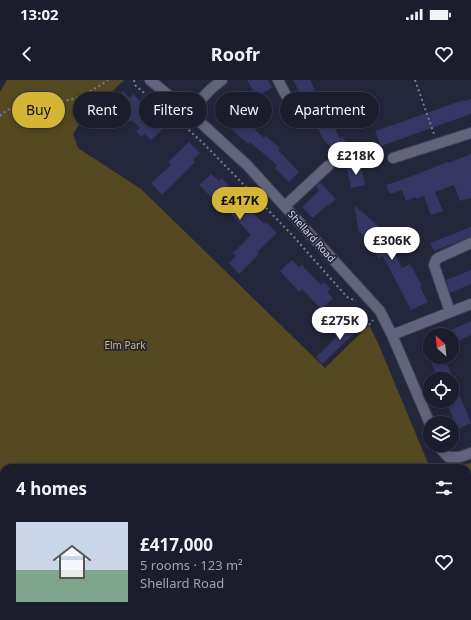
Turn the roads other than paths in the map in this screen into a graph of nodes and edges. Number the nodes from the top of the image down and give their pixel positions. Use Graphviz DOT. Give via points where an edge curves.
graph roads {
  1 [pos="150,80"];
  2 [pos="222,80"];
  3 [pos="278,80"];
  4 [pos="165,92"];
  5 [pos="284,92"];
  6 [pos="207,93"];
  7 [pos="207,128"];
  8 [pos="471,133"];
  9 [pos="393,158"];
  10 [pos="328,166"];
  11 [pos="285,206"];
  12 [pos="471,243"];
  13 [pos="471,304"];
  14 [pos="450,312"];
  15 [pos="392,335"];
  16 [pos="427,416"];
  17 [pos="444,452"];
  18 [pos="471,453"];
  1 -- 4 [label="street, Shellard Road"];
  2 -- 6 [label="street"];
  3 -- 5 [label="street"];
  7 -- 11 [label="street, Shellard Road" via="247,165"];
  8 -- 9 [label="street"];
  10 -- 11 [label="street"];
  11 -- 15 [label="street, Shellard Road" via="380,312"];
  12 -- 14 [label="street" via="438,258 434,265"];
  13 -- 14 [label="street"];
  14 -- 15 [label="street"];
  15 -- 16 [label="street, Shellard Road"];
  17 -- 18 [label="street" via="448,457 460,457"];
}
